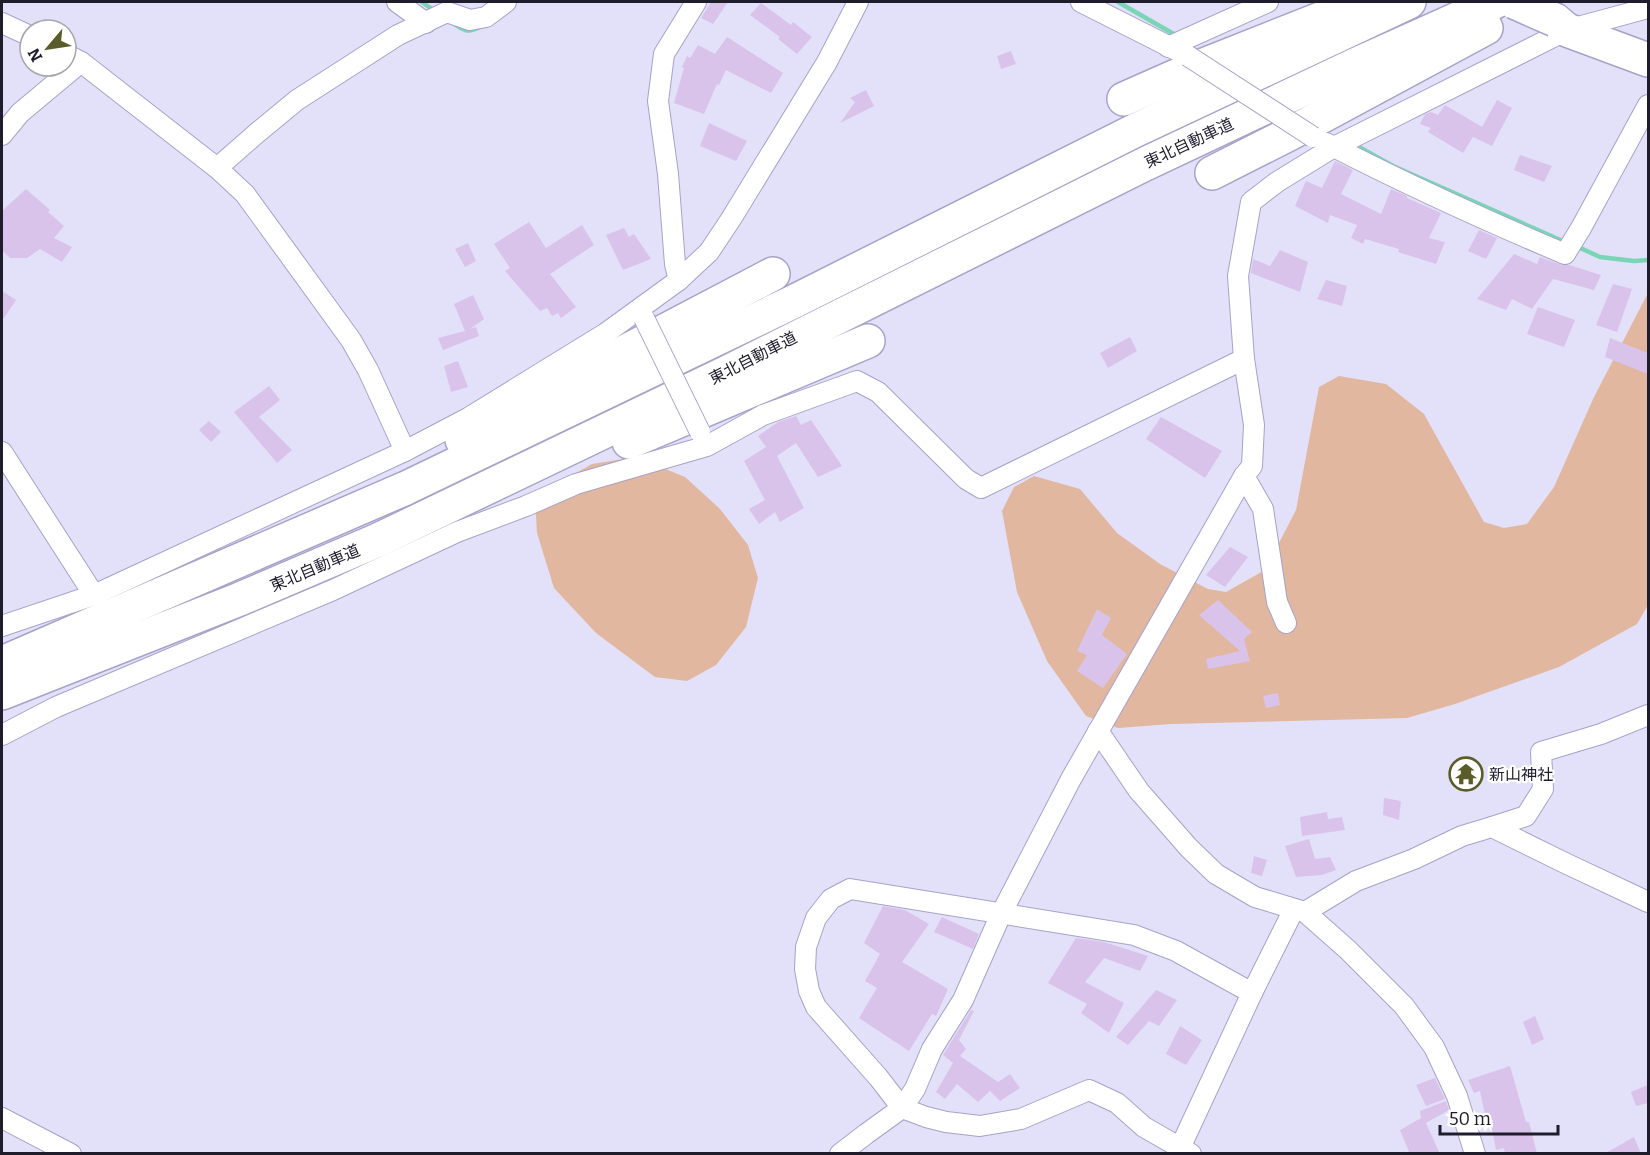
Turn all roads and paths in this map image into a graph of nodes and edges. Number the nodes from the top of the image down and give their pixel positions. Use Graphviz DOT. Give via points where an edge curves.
graph roads {
  1 [pos="397,2"];
  2 [pos="506,2"];
  3 [pos="696,2"];
  4 [pos="858,2"];
  5 [pos="1081,2"];
  6 [pos="1268,2"];
  7 [pos="1363,2"];
  8 [pos="1409,2"];
  9 [pos="1495,2"];
  10 [pos="1514,2"];
  11 [pos="1648,8"];
  12 [pos="1552,17"];
  13 [pos="436,18"];
  14 [pos="2,23"];
  15 [pos="18,30"];
  16 [pos="1168,47"];
  17 [pos="1648,60"];
  18 [pos="78,62"];
  19 [pos="54,78"];
  20 [pos="1124,99"];
  21 [pos="1648,105"];
  22 [pos="2,135"];
  23 [pos="1344,142"];
  24 [pos="217,168"];
  25 [pos="1212,173"];
  26 [pos="774,274"];
  27 [pos="679,280"];
  28 [pos="641,313"];
  29 [pos="868,341"];
  30 [pos="1245,359"];
  31 [pos="704,439"];
  32 [pos="405,451"];
  33 [pos="2,452"];
  34 [pos="1244,476"];
  35 [pos="378,540"];
  36 [pos="270,548"];
  37 [pos="94,596"];
  38 [pos="1286,623"];
  39 [pos="2,626"];
  40 [pos="2,663"];
  41 [pos="2,693"];
  42 [pos="1648,715"];
  43 [pos="1098,731"];
  44 [pos="2,735"];
  45 [pos="1492,826"];
  46 [pos="1648,902"];
  47 [pos="1299,910"];
  48 [pos="1001,914"];
  49 [pos="1252,993"];
  50 [pos="902,1108"];
  51 [pos="2,1118"];
  52 [pos="1186,1151"];
  53 [pos="71,1154"];
  54 [pos="840,1154"];
  55 [pos="1475,1154"];
  1 -- 13 [label="street"];
  2 -- 13 [label="street" via="486,17"];
  3 -- 27 [label="street" via="664,54 658,101"];
  4 -- 27 [label="street" via="827,62 731,219 709,252"];
  5 -- 16 [label="street"];
  6 -- 16 [label="street"];
  7 -- 20 [label="highway"];
  8 -- 36 [label="highway, 東北自動車道" via="1136,130 549,420"];
  9 -- 35 [label="highway, 東北自動車道" via="1145,164 726,373"];
  10 -- 12 [label="highway, bridge"];
  11 -- 12 [label="street"];
  12 -- 17 [label="highway"];
  12 -- 23 [label="street"];
  12 -- 25 [label="highway" via="1301,127"];
  13 -- 24 [label="street" via="398,35 297,100"];
  14 -- 15 [label="street"];
  16 -- 23 [label="street, bridge" via="1313,137"];
  18 -- 24 [label="street"];
  19 -- 22 [label="street"];
  21 -- 23 [label="street" via="1565,254 1399,180"];
  23 -- 30 [label="street" via="1251,202 1238,276"];
  24 -- 32 [label="street" via="245,194 351,340"];
  26 -- 36 [label="highway" via="516,409"];
  27 -- 28 [label="street"];
  28 -- 31 [label="street, bridge"];
  28 -- 32 [label="street" via="468,418"];
  29 -- 35 [label="highway" via="506,493"];
  30 -- 31 [label="street" via="981,488 966,479 878,392 857,381"];
  30 -- 34 [label="street" via="1254,424 1252,466"];
  31 -- 44 [label="street" via="457,532 333,590 56,707"];
  32 -- 37 [label="street"];
  33 -- 37 [label="street"];
  34 -- 38 [label="street" via="1263,509 1277,602"];
  34 -- 43 [label="street"];
  35 -- 41 [label="highway, 東北自動車道" via="230,604"];
  36 -- 40 [label="highway, 東北自動車道"];
  37 -- 39 [label="street"];
  42 -- 45 [label="street" via="1541,752 1543,789 1526,816"];
  43 -- 47 [label="street" via="1139,791 1216,874 1255,897"];
  43 -- 48 [label="street"];
  45 -- 46 [label="street"];
  45 -- 47 [label="street" via="1356,881"];
  47 -- 49 [label="street"];
  47 -- 55 [label="street" via="1348,950 1404,1006 1434,1047 1456,1096"];
  48 -- 49 [label="street" via="1134,935 1176,951"];
  48 -- 50 [label="street" via="963,1000"];
  48 -- 50 [label="street" via="850,889 831,899 816,918 806,947 805,969 816,1007"];
  49 -- 52 [label="street"];
  50 -- 52 [label="street" via="946,1122 980,1126 1021,1119 1089,1090 1117,1103 1144,1127"];
  50 -- 54 [label="street"];
  51 -- 53 [label="street"];
}
